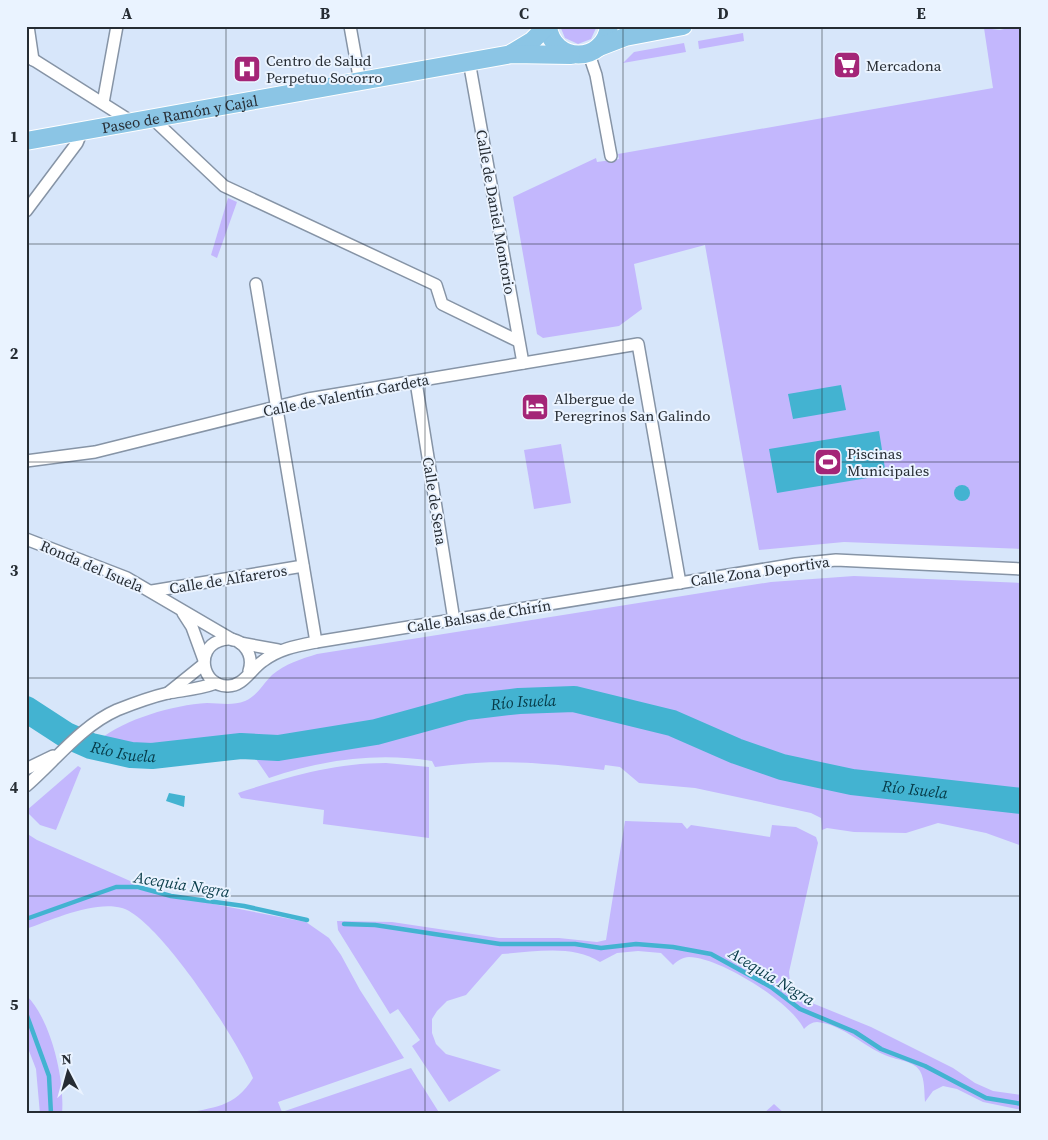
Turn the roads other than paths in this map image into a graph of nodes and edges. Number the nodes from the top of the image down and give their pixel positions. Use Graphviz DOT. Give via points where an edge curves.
graph roads {
  1 [pos="28,26"];
  2 [pos="117,26"];
  3 [pos="350,26"];
  4 [pos="548,26"];
  5 [pos="609,26"];
  6 [pos="683,26"];
  7 [pos="594,51"];
  8 [pos="512,54"];
  9 [pos="572,55"];
  10 [pos="30,58"];
  11 [pos="469,61"];
  12 [pos="360,82"];
  13 [pos="103,103"];
  14 [pos="153,119"];
  15 [pos="132,122"];
  16 [pos="82,131"];
  17 [pos="26,141"];
  18 [pos="611,156"];
  19 [pos="26,211"];
  20 [pos="256,284"];
  21 [pos="518,341"];
  22 [pos="638,344"];
  23 [pos="523,363"];
  24 [pos="416,382"];
  25 [pos="277,406"];
  26 [pos="26,461"];
  27 [pos="26,539"];
  28 [pos="303,566"];
  29 [pos="1022,569"];
  30 [pos="680,583"];
  31 [pos="152,591"];
  32 [pos="183,612"];
  33 [pos="454,620"];
  34 [pos="236,641"];
  35 [pos="316,642"];
  36 [pos="278,650"];
  37 [pos="204,662"];
  38 [pos="250,671"];
  39 [pos="216,683"];
  40 [pos="168,693"];
  41 [pos="62,752"];
  42 [pos="26,769"];
  43 [pos="26,786"];
  1 -- 10 [label="street"];
  2 -- 13 [label="street"];
  3 -- 12 [label="street"];
  4 -- 8 [label="main road, Paseo de Ramón y Cajal"];
  4 -- 9 [label="main road" via="556,46"];
  5 -- 7 [label="main road" via="606,38"];
  6 -- 7 [label="main road" via="625,37"];
  7 -- 9 [label="main road, Paseo de Ramón y Cajal"];
  7 -- 18 [label="street"];
  8 -- 9 [label="main road, Paseo de Ramón y Cajal"];
  8 -- 11 [label="main road, Paseo de Ramón y Cajal"];
  10 -- 13 [label="street"];
  11 -- 12 [label="main road, Paseo de Ramón y Cajal"];
  11 -- 21 [label="street, Calle de Daniel Montorio"];
  12 -- 14 [label="main road, Paseo de Ramón y Cajal"];
  13 -- 15 [label="street"];
  14 -- 15 [label="main road, Paseo de Ramón y Cajal"];
  14 -- 21 [label="street" via="224,186 436,285 442,304"];
  15 -- 16 [label="main road, Paseo de Ramón y Cajal"];
  16 -- 17 [label="main road, Paseo de Ramón y Cajal"];
  16 -- 19 [label="street" via="77,143"];
  20 -- 25 [label="street"];
  21 -- 23 [label="street, Calle de Daniel Montorio"];
  22 -- 23 [label="street, Calle de Valentín Gardeta"];
  22 -- 30 [label="street, Calle Zona Deportiva"];
  23 -- 24 [label="street, Calle de Valentín Gardeta"];
  24 -- 25 [label="street, Calle de Valentín Gardeta"];
  24 -- 33 [label="street, Calle de Sena"];
  25 -- 26 [label="street, Calle de Valentín Gardeta" via="95,452"];
  25 -- 28 [label="street"];
  27 -- 31 [label="street, Ronda del Isuela"];
  28 -- 31 [label="street, Calle de Alfareros"];
  28 -- 35 [label="street"];
  29 -- 30 [label="street, Calle Zona Deportiva" via="836,560"];
  30 -- 33 [label="street, Calle Balsas de Chirín"];
  31 -- 32 [label="street, Ronda del Isuela"];
  32 -- 34 [label="street, Ronda del Isuela"];
  32 -- 37 [label="street, Ronda del Isuela"];
  33 -- 35 [label="street, Calle Balsas de Chirín"];
  34 -- 36 [label="street, Calle Balsas de Chirín"];
  34 -- 37 [label="street" via="225,639 214,643 206,652"];
  34 -- 38 [label="street" via="250,655"];
  35 -- 36 [label="street, Calle Balsas de Chirín"];
  36 -- 38 [label="street, Calle Balsas de Chirín"];
  37 -- 39 [label="street" via="208,675"];
  37 -- 40 [label="street"];
  38 -- 39 [label="street" via="236,685"];
  39 -- 40 [label="street"];
  40 -- 41 [label="street" via="118,710 87,730"];
  41 -- 42 [label="street"];
  41 -- 43 [label="street"];
}
